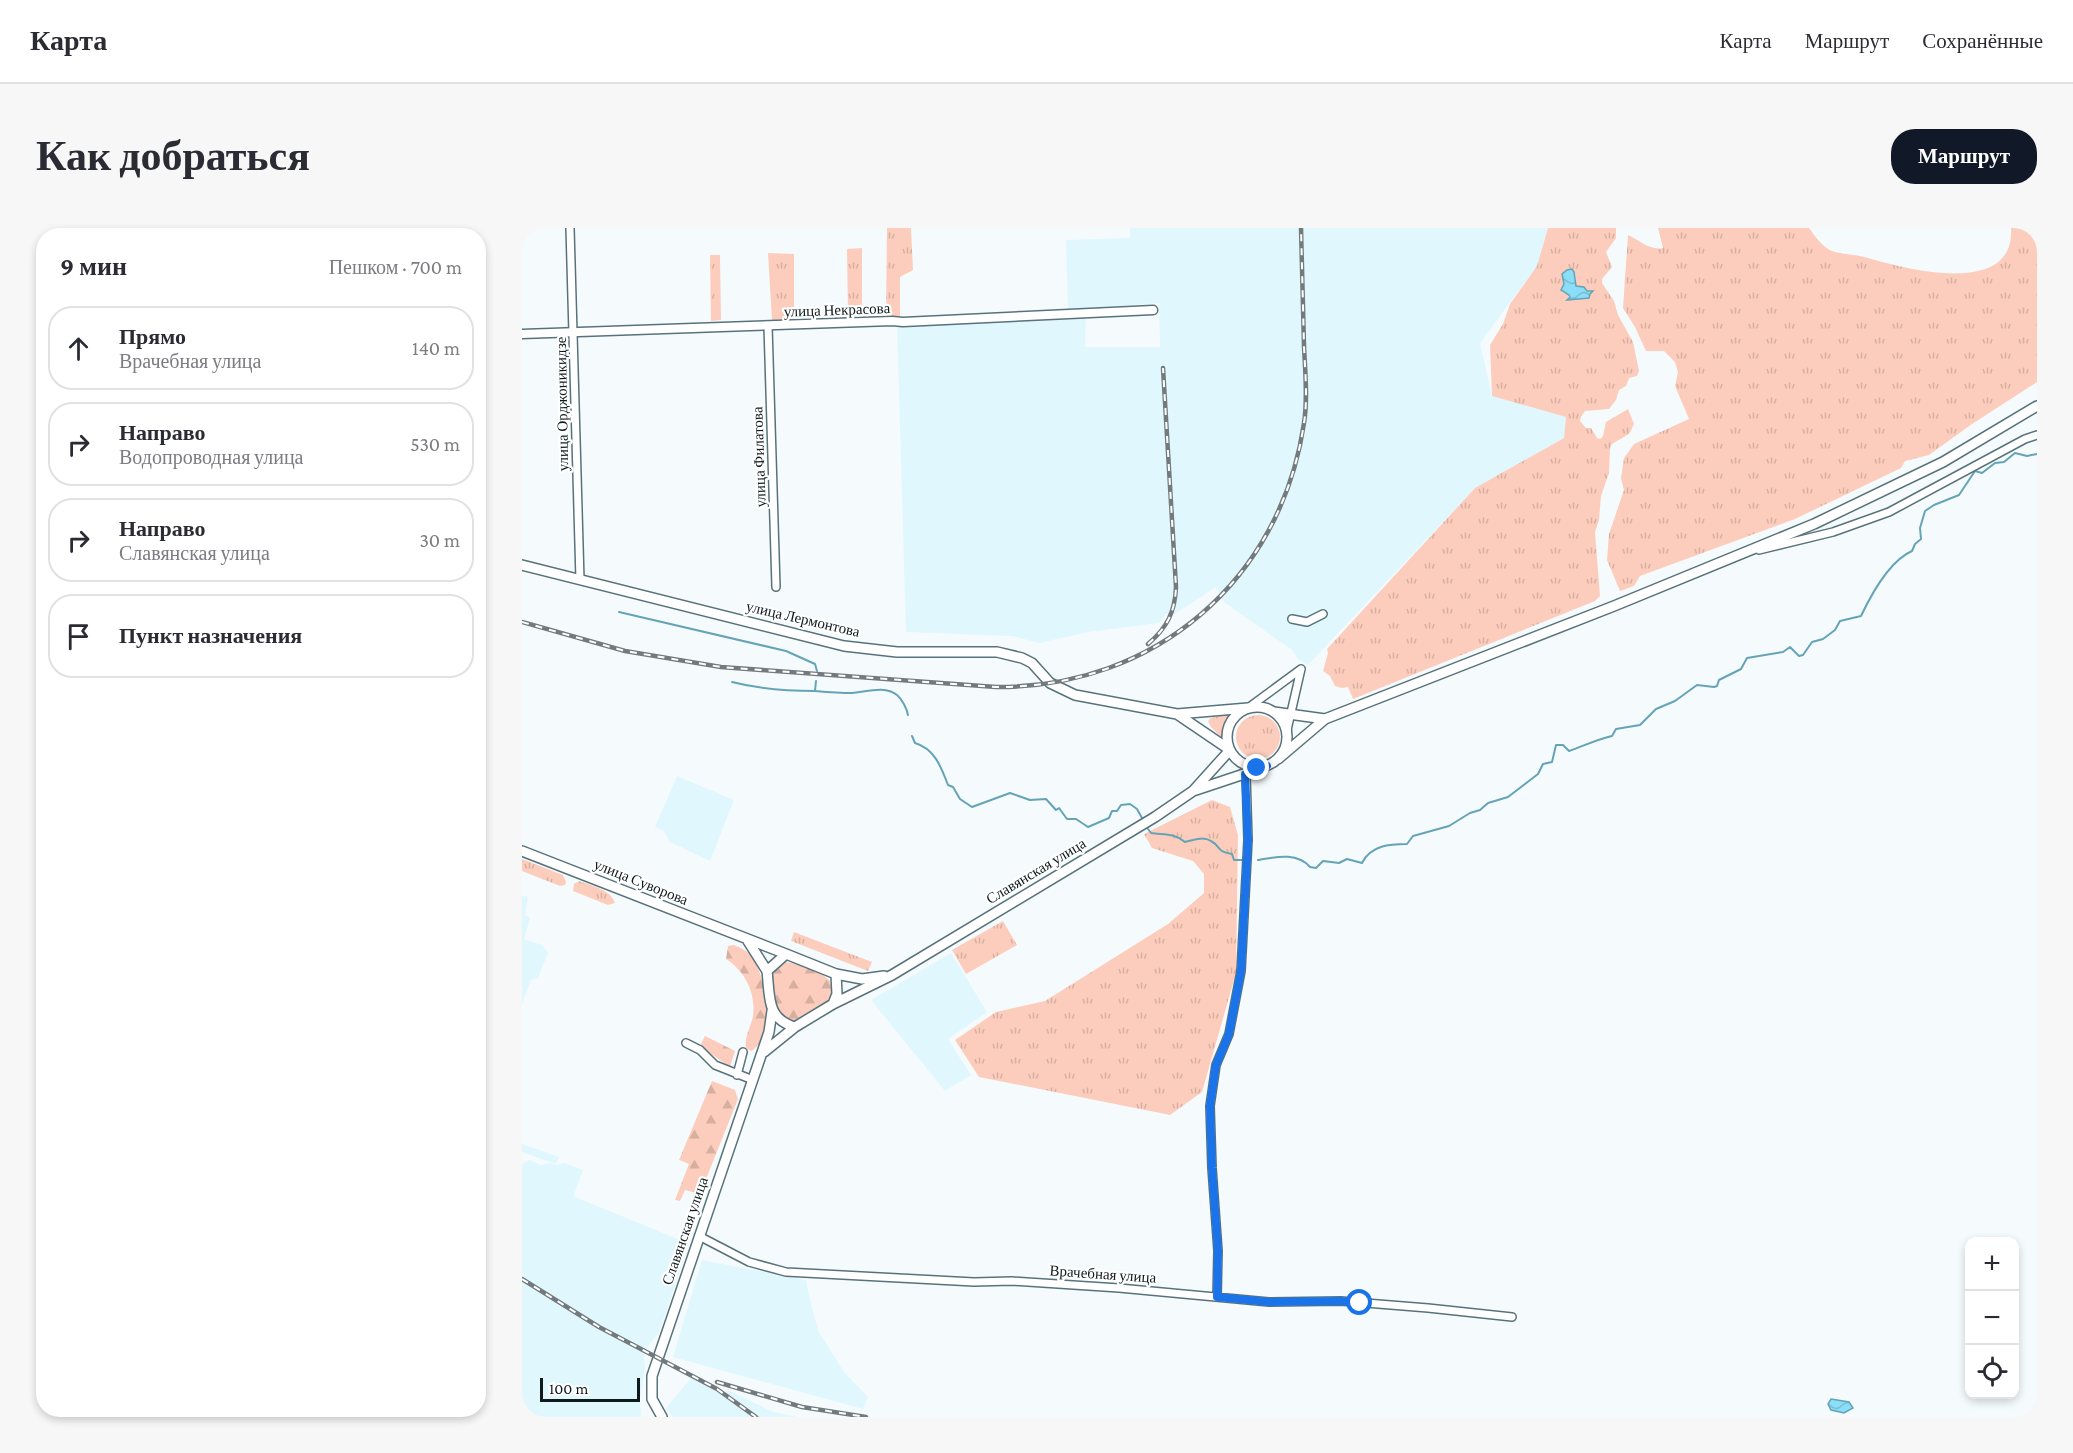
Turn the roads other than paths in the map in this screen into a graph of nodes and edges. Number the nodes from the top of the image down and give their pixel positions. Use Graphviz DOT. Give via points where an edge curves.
graph roads {
  1 [pos="570,228"];
  2 [pos="1153,310"];
  3 [pos="768,326"];
  4 [pos="574,331"];
  5 [pos="522,334"];
  6 [pos="2037,406"];
  7 [pos="2037,435"];
  8 [pos="1742,555"];
  9 [pos="522,565"];
  10 [pos="580,580"];
  11 [pos="776,587"];
  12 [pos="1323,614"];
  13 [pos="1292,619"];
  14 [pos="1248,708"];
  15 [pos="1274,712"];
  16 [pos="1177,714"];
  17 [pos="1289,715"];
  18 [pos="1325,719"];
  19 [pos="1287,730"];
  20 [pos="1230,750"];
  21 [pos="1278,759"];
  22 [pos="1267,766"];
  23 [pos="1245,774"];
  24 [pos="1193,791"];
  25 [pos="522,851"];
  26 [pos="748,941"];
  27 [pos="786,954"];
  28 [pos="767,971"];
  29 [pos="836,974"];
  30 [pos="892,975"];
  31 [pos="833,1004"];
  32 [pos="772,1011"];
  33 [pos="795,1027"];
  34 [pos="686,1043"];
  35 [pos="743,1052"];
  36 [pos="762,1054"];
  37 [pos="736,1075"];
  38 [pos="753,1080"];
  39 [pos="699,1236"];
  40 [pos="1217,1297"];
  41 [pos="1512,1317"];
  42 [pos="663,1417"];
  1 -- 4 [label="street, улица Орджоникидзе"];
  2 -- 3 [label="street, улица Некрасова"];
  3 -- 4 [label="street, улица Некрасова"];
  3 -- 11 [label="street, улица Филатова"];
  4 -- 5 [label="street, улица Некрасова"];
  4 -- 10 [label="street, улица Орджоникидзе"];
  6 -- 8 [label="main road" via="1925,471"];
  7 -- 8 [label="street" via="1889,512"];
  8 -- 18 [label="main road"];
  9 -- 10 [label="main road, улица Лермонтова"];
  10 -- 16 [label="main road, улица Лермонтова" via="844,646 897,652 1010,654 1032,663 1063,691"];
  12 -- 13 [label="street" via="1307,622"];
  14 -- 15 [label="main road"];
  14 -- 16 [label="main road"];
  14 -- 17 [label="street" via="1301,669"];
  14 -- 20 [label="main road" via="1230,724"];
  15 -- 17 [label="main road"];
  15 -- 19 [label="main road"];
  16 -- 20 [label="main road"];
  17 -- 18 [label="main road"];
  17 -- 19 [label="street"];
  18 -- 21 [label="main road"];
  19 -- 21 [label="main road" via="1287,742"];
  20 -- 22 [label="main road" via="1246,766"];
  20 -- 24 [label="main road, Славянская улица"];
  21 -- 22 [label="main road"];
  22 -- 23 [label="main road, Славянская улица"];
  23 -- 24 [label="main road, Славянская улица"];
  23 -- 40 [label="street" via="1248,840 1241,971 1229,1034 1216,1065 1210,1106"];
  24 -- 30 [label="main road, Славянская улица"];
  25 -- 26 [label="main road, улица Суворова"];
  26 -- 27 [label="main road, улица Суворова"];
  26 -- 28 [label="main road"];
  27 -- 28 [label="main road"];
  27 -- 29 [label="main road"];
  28 -- 32 [label="main road"];
  29 -- 30 [label="main road" via="862,979"];
  29 -- 31 [label="main road"];
  30 -- 31 [label="main road, Славянская улица"];
  31 -- 33 [label="main road"];
  32 -- 33 [label="main road" via="780,1021"];
  32 -- 36 [label="main road, Славянская улица"];
  33 -- 36 [label="main road"];
  34 -- 37 [label="street"];
  35 -- 37 [label="street"];
  36 -- 38 [label="main road, Славянская улица"];
  37 -- 38 [label="street"];
  38 -- 39 [label="main road, Славянская улица"];
  39 -- 40 [label="street, Врачебная улица" via="749,1262 786,1272 1012,1281"];
  39 -- 42 [label="main road, Славянская улица" via="652,1376 652,1399"];
  40 -- 41 [label="street, Врачебная улица" via="1269,1302 1341,1301"];
}
